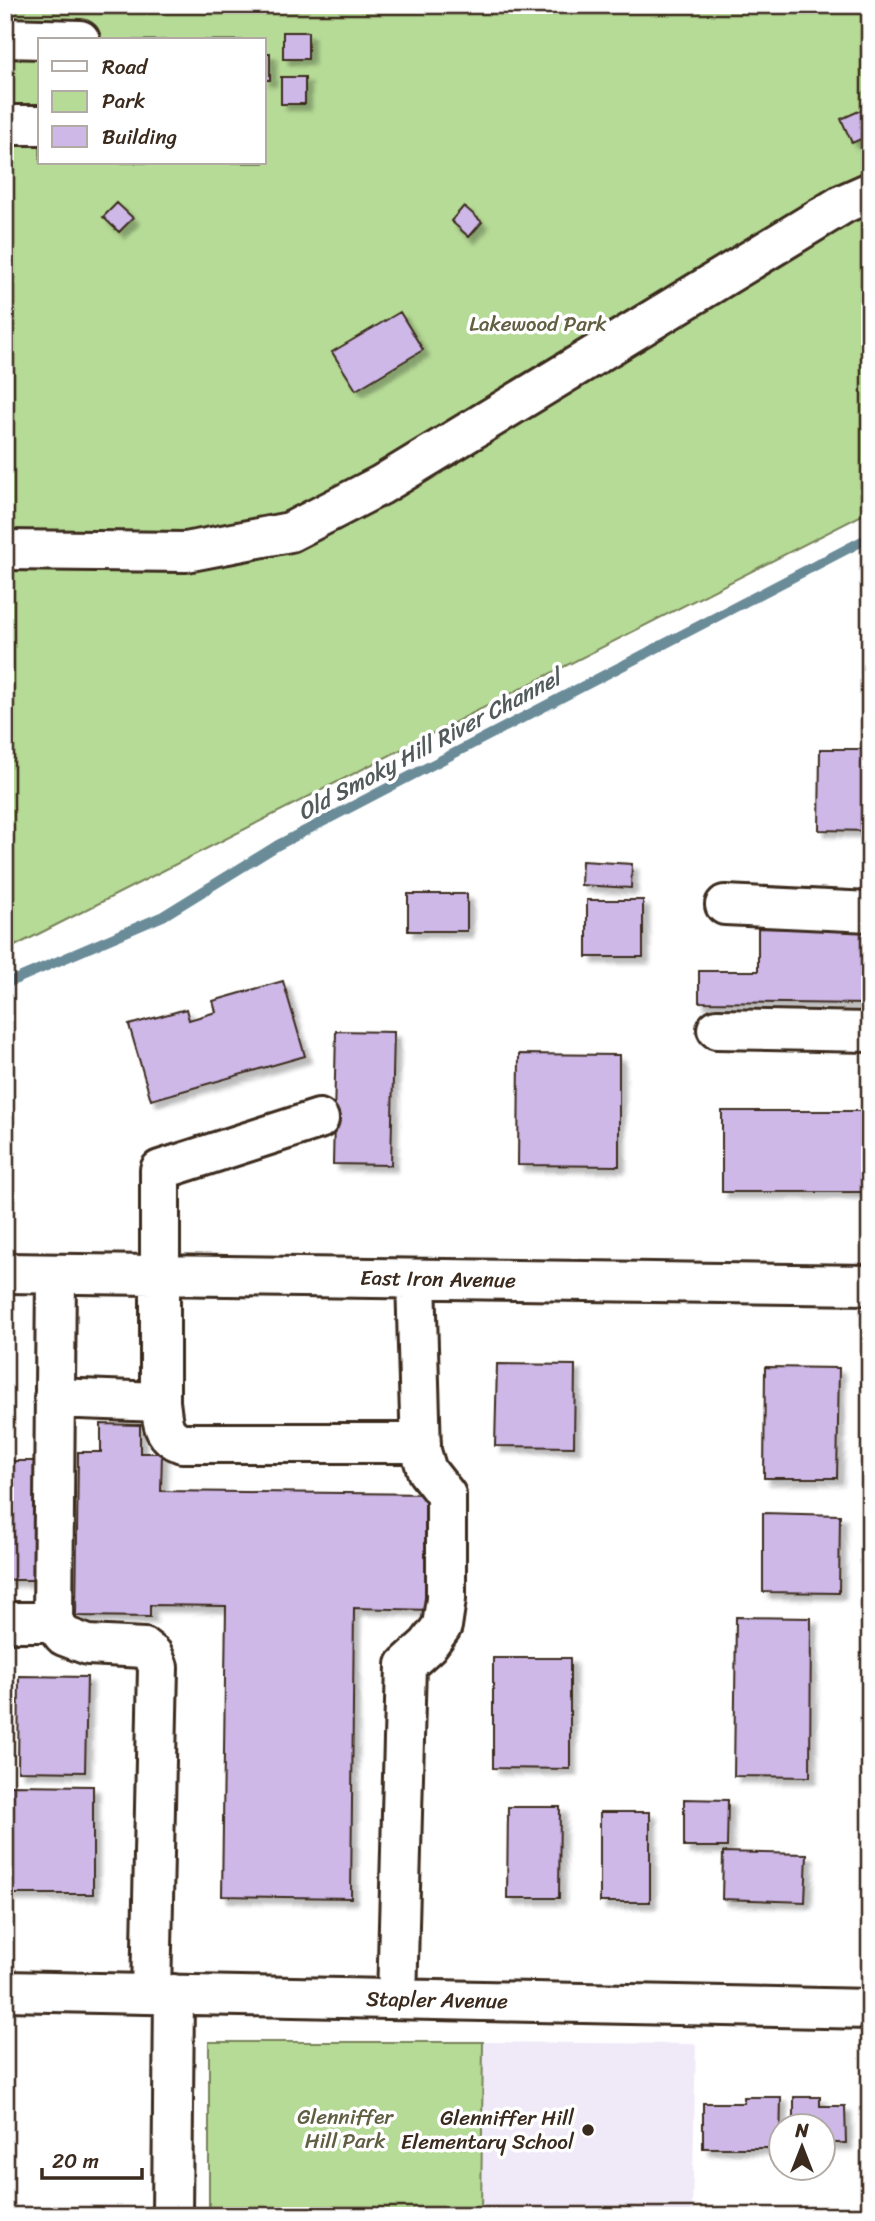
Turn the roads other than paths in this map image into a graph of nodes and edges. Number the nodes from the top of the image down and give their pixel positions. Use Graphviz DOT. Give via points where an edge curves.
graph roads {
  1 [pos="5,38"];
  2 [pos="38,39"];
  3 [pos="5,125"];
  4 [pos="38,125"];
  5 [pos="870,192"];
  6 [pos="5,550"];
  7 [pos="725,905"];
  8 [pos="870,912"];
  9 [pos="717,1029"];
  10 [pos="870,1032"];
  11 [pos="319,1119"];
  12 [pos="5,1273"];
  13 [pos="56,1273"];
  14 [pos="160,1275"];
  15 [pos="416,1279"];
  16 [pos="870,1285"];
  17 [pos="54,1398"];
  18 [pos="160,1402"];
  19 [pos="421,1443"];
  20 [pos="5,1622"];
  21 [pos="53,1622"];
  22 [pos="5,1991"];
  23 [pos="162,1994"];
  24 [pos="397,1999"];
  25 [pos="870,2009"];
  26 [pos="172,2216"];
  1 -- 2 [label="street"];
  3 -- 4 [label="street"];
  5 -- 6 [label="street" via="843,204 382,485 290,532 186,551"];
  7 -- 8 [label="street"];
  9 -- 10 [label="street"];
  11 -- 14 [label="street" via="160,1170"];
  12 -- 13 [label="street, East Iron Avenue"];
  13 -- 14 [label="street, East Iron Avenue"];
  13 -- 17 [label="street"];
  14 -- 15 [label="street, East Iron Avenue"];
  14 -- 18 [label="street"];
  15 -- 16 [label="street, East Iron Avenue"];
  15 -- 19 [label="street"];
  17 -- 18 [label="street"];
  17 -- 21 [label="street"];
  18 -- 19 [label="street" via="163,1427 171,1439 182,1443"];
  19 -- 24 [label="street" via="427,1471 446,1495 446,1599 442,1626 406,1665"];
  20 -- 21 [label="street"];
  21 -- 23 [label="street" via="64,1636 88,1645 144,1648 158,1667"];
  22 -- 23 [label="street, Stapler Avenue"];
  23 -- 24 [label="street, Stapler Avenue"];
  23 -- 26 [label="street"];
  24 -- 25 [label="street, Stapler Avenue"];
}
